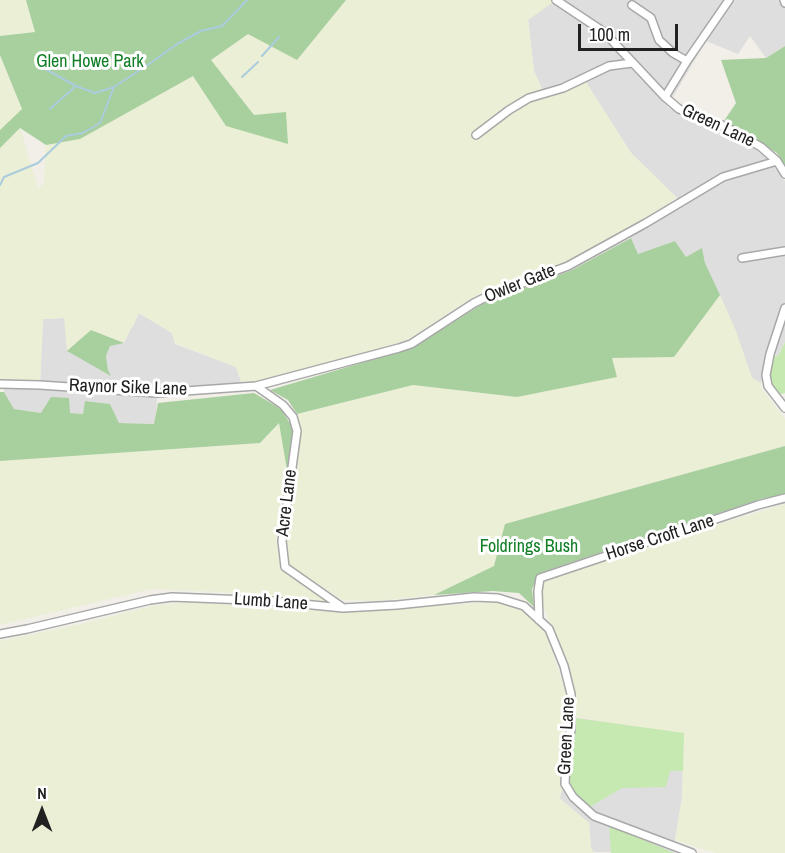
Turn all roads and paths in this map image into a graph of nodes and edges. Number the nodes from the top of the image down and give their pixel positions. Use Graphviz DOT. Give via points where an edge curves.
graph roads {
  1 [pos="556,0"];
  2 [pos="729,0"];
  3 [pos="632,5"];
  4 [pos="687,61"];
  5 [pos="632,63"];
  6 [pos="664,97"];
  7 [pos="476,135"];
  8 [pos="777,161"];
  9 [pos="785,174"];
  10 [pos="785,251"];
  11 [pos="742,258"];
  12 [pos="785,308"];
  13 [pos="0,384"];
  14 [pos="256,386"];
  15 [pos="785,408"];
  16 [pos="785,498"];
  17 [pos="343,608"];
  18 [pos="539,620"];
  19 [pos="0,634"];
  20 [pos="692,853"];
  1 -- 5 [label="street" via="604,32"];
  2 -- 4 [label="street, Green Lane"];
  3 -- 4 [label="street" via="651,18 659,40"];
  4 -- 6 [label="street, Green Lane"];
  5 -- 6 [label="street"];
  5 -- 7 [label="street" via="609,66 563,88 528,98"];
  6 -- 8 [label="street, Green Lane" via="679,109 724,126"];
  8 -- 9 [label="street"];
  8 -- 14 [label="street, Owler Gate" via="723,177 568,266 474,303 411,344"];
  10 -- 11 [label="street"];
  12 -- 15 [label="street" via="770,354 766,382"];
  13 -- 14 [label="street, Raynor Sike Lane" via="157,393"];
  14 -- 17 [label="street, Acre Lane" via="283,405 293,417 297,431 282,541 285,567"];
  16 -- 18 [label="street, Horse Croft Lane" via="540,578"];
  17 -- 18 [label="street, Lumb Lane" via="498,598 524,606"];
  17 -- 19 [label="street, Lumb Lane" via="172,597"];
  18 -- 20 [label="street, Green Lane" via="549,629 571,694 565,784 573,797 594,816"];
}
